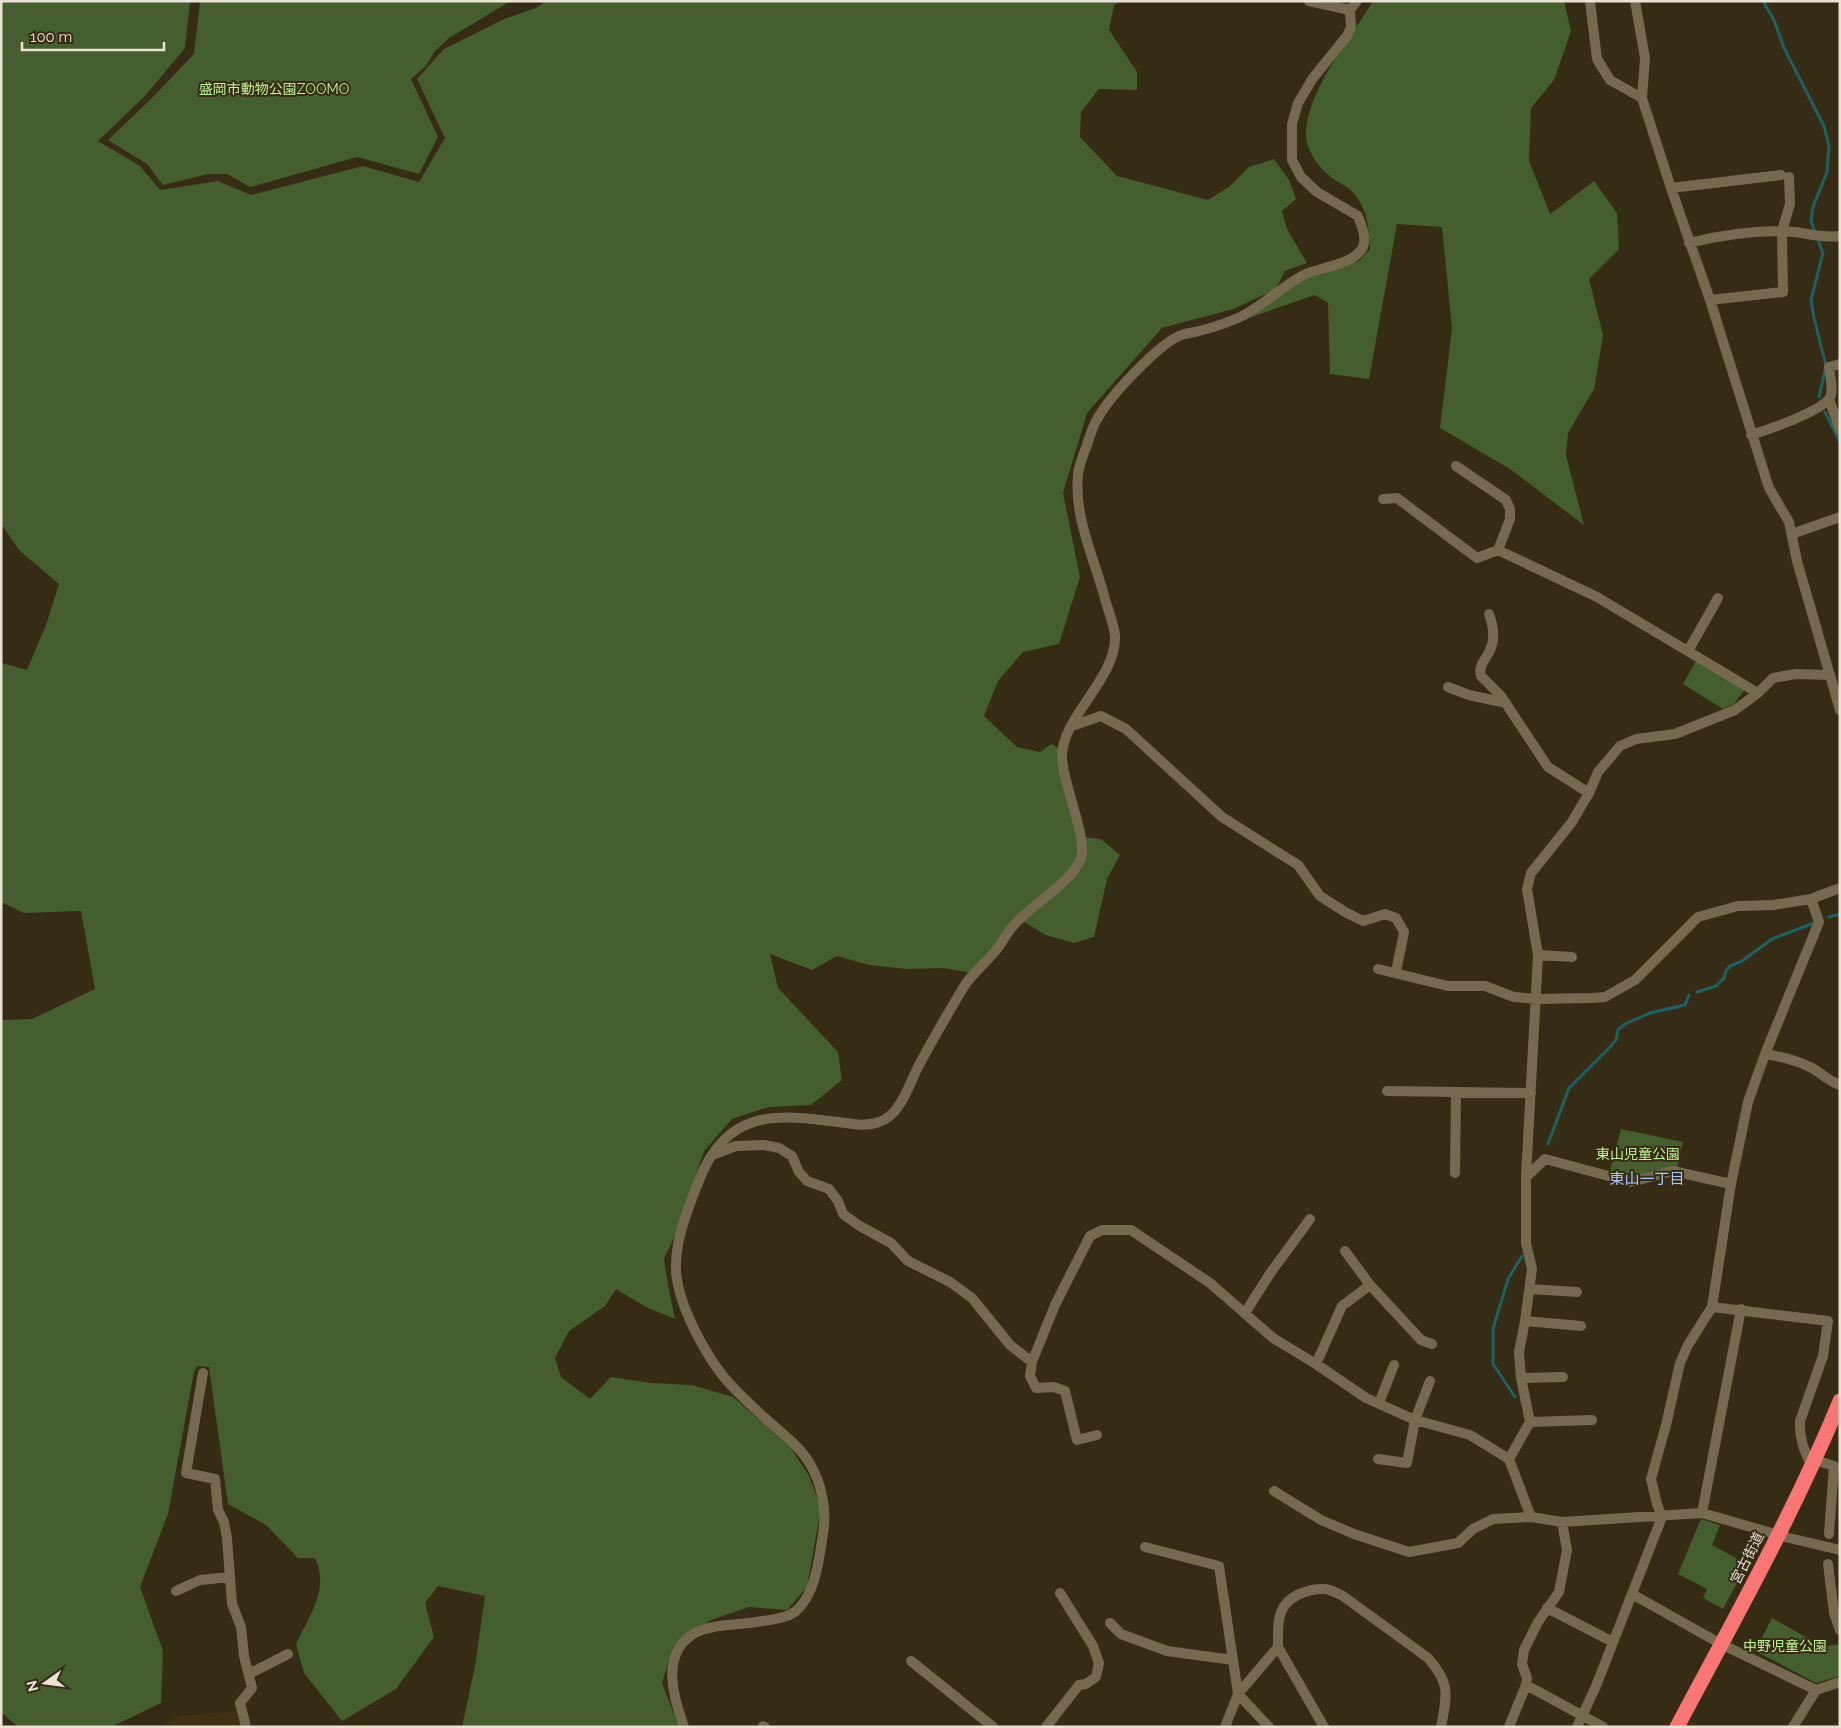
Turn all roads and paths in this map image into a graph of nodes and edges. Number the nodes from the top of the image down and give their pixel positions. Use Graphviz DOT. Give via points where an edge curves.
graph roads {
  1 [pos="1308,1"];
  2 [pos="1357,1"];
  3 [pos="1590,1"];
  4 [pos="1635,1"];
  5 [pos="1350,10"];
  6 [pos="1642,98"];
  7 [pos="1671,188"];
  8 [pos="1782,231"];
  9 [pos="1840,236"];
  10 [pos="1689,243"];
  11 [pos="1710,300"];
  12 [pos="1840,364"];
  13 [pos="1829,399"];
  14 [pos="1840,430"];
  15 [pos="1751,435"];
  16 [pos="1456,466"];
  17 [pos="1383,499"];
  18 [pos="1840,516"];
  19 [pos="1792,534"];
  20 [pos="1498,550"];
  21 [pos="1718,598"];
  22 [pos="1489,614"];
  23 [pos="1688,651"];
  24 [pos="1829,675"];
  25 [pos="1448,687"];
  26 [pos="1758,693"];
  27 [pos="1506,703"];
  28 [pos="1840,710"];
  29 [pos="1072,726"];
  30 [pos="1589,793"];
  31 [pos="1840,888"];
  32 [pos="1811,900"];
  33 [pos="1538,956"];
  34 [pos="1572,957"];
  35 [pos="1378,969"];
  36 [pos="1396,972"];
  37 [pos="1536,999"];
  38 [pos="1766,1054"];
  39 [pos="1840,1085"];
  40 [pos="1387,1091"];
  41 [pos="1456,1092"];
  42 [pos="1531,1093"];
  43 [pos="712,1155"];
  44 [pos="1455,1173"];
  45 [pos="1526,1177"];
  46 [pos="1731,1184"];
  47 [pos="1310,1219"];
  48 [pos="1345,1251"];
  49 [pos="1370,1285"];
  50 [pos="1530,1288"];
  51 [pos="1577,1292"];
  52 [pos="1712,1307"];
  53 [pos="1741,1309"];
  54 [pos="1245,1313"];
  55 [pos="1525,1321"];
  56 [pos="1581,1326"];
  57 [pos="1432,1344"];
  58 [pos="1032,1362"];
  59 [pos="1316,1364"];
  60 [pos="1394,1365"];
  61 [pos="203,1373"];
  62 [pos="1564,1377"];
  63 [pos="1521,1378"];
  64 [pos="1430,1381"];
  65 [pos="1840,1401"];
  66 [pos="1379,1403"];
  67 [pos="1415,1420"];
  68 [pos="1592,1420"];
  69 [pos="1530,1422"];
  70 [pos="1097,1435"];
  71 [pos="1378,1459"];
  72 [pos="1509,1459"];
  73 [pos="1814,1463"];
  74 [pos="1274,1492"];
  75 [pos="1702,1513"];
  76 [pos="1531,1517"];
  77 [pos="1662,1517"];
  78 [pos="1562,1522"];
  79 [pos="1778,1534"];
  80 [pos="1829,1534"];
  81 [pos="1145,1547"];
  82 [pos="1838,1549"];
  83 [pos="1828,1564"];
  84 [pos="230,1577"];
  85 [pos="176,1591"];
  86 [pos="1060,1593"];
  87 [pos="1632,1594"];
  88 [pos="1547,1608"];
  89 [pos="1110,1623"];
  90 [pos="1840,1630"];
  91 [pos="1613,1642"];
  92 [pos="1721,1644"];
  93 [pos="1278,1647"];
  94 [pos="288,1654"];
  95 [pos="1233,1660"];
  96 [pos="910,1661"];
  97 [pos="249,1674"];
  98 [pos="1840,1682"];
  99 [pos="1526,1685"];
  100 [pos="1816,1690"];
  101 [pos="1238,1694"];
  102 [pos="1583,1716"];
  103 [pos="246,1727"];
  104 [pos="684,1727"];
  105 [pos="994,1727"];
  106 [pos="1046,1727"];
  107 [pos="1225,1727"];
  108 [pos="1269,1727"];
  109 [pos="1324,1727"];
  110 [pos="1441,1727"];
  111 [pos="1509,1727"];
  112 [pos="1577,1727"];
  113 [pos="1603,1727"];
  114 [pos="1677,1727"];
  115 [pos="1793,1727"];
  1 -- 5 [label="street"];
  2 -- 5 [label="street"];
  3 -- 6 [label="street" via="1598,59 1610,80"];
  4 -- 6 [label="street" via="1645,58"];
  5 -- 29 [label="street" via="1351,27 1347,36 1313,78 1298,103 1292,124 1292,160 1300,177 1358,216 1364,235 1363,246 1353,257 1305,274 1242,316 1178,336 1131,376 1100,413 1078,470 1078,501 1115,637 1110,659"];
  6 -- 7 [label="street"];
  7 -- 8 [label="street" via="1785,176 1790,204"];
  7 -- 10 [label="street"];
  8 -- 9 [label="street"];
  8 -- 10 [label="street"];
  8 -- 11 [label="street" via="1783,292"];
  10 -- 11 [label="street"];
  11 -- 15 [label="street"];
  12 -- 13 [label="street" via="1830,367 1832,394"];
  13 -- 14 [label="street"];
  13 -- 15 [label="street" via="1786,424"];
  15 -- 19 [label="street" via="1769,488 1789,522"];
  16 -- 20 [label="street" via="1506,500 1510,519"];
  17 -- 20 [label="street" via="1397,498 1477,558"];
  18 -- 19 [label="street"];
  19 -- 24 [label="street"];
  20 -- 23 [label="street" via="1597,597"];
  21 -- 23 [label="street"];
  22 -- 27 [label="street" via="1494,639 1481,664 1481,676"];
  23 -- 26 [label="street"];
  24 -- 26 [label="street" via="1796,674 1773,678"];
  24 -- 28 [label="street"];
  25 -- 27 [label="street"];
  26 -- 30 [label="street" via="1735,710 1675,734 1636,739 1620,746 1598,772"];
  27 -- 30 [label="street" via="1548,768"];
  29 -- 36 [label="street" via="1102,716 1126,729 1222,817 1298,865 1320,896 1363,921 1385,914 1396,918 1404,932"];
  29 -- 43 [label="street" via="1066,734 1061,756 1082,844 1081,859 1066,880 1016,922 967,981 896,1111 884,1120 860,1126 771,1117 743,1126 726,1137"];
  30 -- 33 [label="street" via="1572,822 1531,874 1527,889"];
  31 -- 32 [label="street"];
  32 -- 37 [label="street" via="1738,906 1698,916 1635,980 1623,988 1592,998"];
  32 -- 38 [label="street" via="1819,922"];
  33 -- 34 [label="street"];
  33 -- 37 [label="street"];
  35 -- 36 [label="street"];
  36 -- 37 [label="street" via="1448,986 1485,986 1514,997"];
  37 -- 42 [label="street"];
  38 -- 39 [label="street" via="1793,1059"];
  38 -- 46 [label="street" via="1748,1102"];
  40 -- 41 [label="street"];
  41 -- 42 [label="street"];
  41 -- 44 [label="street"];
  42 -- 45 [label="street"];
  43 -- 58 [label="street" via="736,1146 764,1145 792,1156 807,1181 829,1188 843,1214 891,1243 908,1261 950,1282 972,1298 1010,1345"];
  43 -- 104 [label="street" via="687,1209 678,1240 675,1268 682,1299 686,1312 722,1374 804,1454 819,1483 824,1526 809,1593 795,1612 764,1621 709,1628 690,1637 679,1650 671,1678"];
  45 -- 46 [label="street" via="1545,1159 1632,1182 1673,1171"];
  45 -- 50 [label="street" via="1526,1243 1532,1269"];
  46 -- 52 [label="street"];
  47 -- 54 [label="street"];
  48 -- 49 [label="street"];
  49 -- 57 [label="street" via="1421,1340"];
  49 -- 59 [label="street" via="1342,1306"];
  50 -- 51 [label="street"];
  50 -- 55 [label="street"];
  52 -- 53 [label="street"];
  52 -- 77 [label="street" via="1680,1364 1651,1479"];
  53 -- 73 [label="street" via="1828,1321 1824,1356 1800,1421 1803,1448"];
  53 -- 75 [label="street"];
  54 -- 58 [label="street" via="1210,1282 1131,1230 1102,1230 1090,1236 1055,1305"];
  54 -- 59 [label="street" via="1273,1338"];
  55 -- 56 [label="street"];
  55 -- 63 [label="street" via="1519,1352"];
  58 -- 70 [label="street" via="1030,1376 1036,1388 1054,1387 1065,1391 1077,1440"];
  59 -- 66 [label="street" via="1366,1398"];
  60 -- 66 [label="street"];
  61 -- 84 [label="street" via="186,1473 215,1480 218,1510 227,1538"];
  62 -- 63 [label="street"];
  63 -- 69 [label="street"];
  64 -- 67 [label="street"];
  65 -- 73 [label="highway, 宮古街道"];
  66 -- 67 [label="street"];
  67 -- 71 [label="street" via="1407,1463"];
  67 -- 72 [label="street" via="1470,1434"];
  68 -- 69 [label="street"];
  69 -- 72 [label="street"];
  72 -- 76 [label="street"];
  73 -- 79 [label="highway, 宮古街道"];
  73 -- 80 [label="street" via="1834,1466"];
  74 -- 76 [label="street" via="1321,1520 1409,1552 1458,1543 1473,1529 1494,1519"];
  75 -- 77 [label="street"];
  75 -- 79 [label="street"];
  76 -- 78 [label="street"];
  77 -- 78 [label="street"];
  77 -- 87 [label="street"];
  78 -- 88 [label="street" via="1567,1550 1559,1592"];
  79 -- 82 [label="street"];
  79 -- 92 [label="highway, 宮古街道"];
  81 -- 95 [label="street" via="1219,1566"];
  83 -- 90 [label="street" via="1834,1613"];
  84 -- 85 [label="street" via="200,1580"];
  84 -- 97 [label="street" via="232,1604 241,1627"];
  86 -- 106 [label="street" via="1093,1646 1098,1663 1096,1677 1079,1685"];
  87 -- 91 [label="street"];
  87 -- 92 [label="street"];
  88 -- 91 [label="street"];
  88 -- 99 [label="street" via="1524,1650 1522,1664"];
  89 -- 95 [label="street" via="1121,1634 1167,1651"];
  91 -- 102 [label="street"];
  92 -- 100 [label="street"];
  92 -- 114 [label="highway, 宮古街道"];
  93 -- 101 [label="street"];
  93 -- 109 [label="street"];
  93 -- 110 [label="street" via="1277,1632 1282,1610 1288,1601 1300,1593 1324,1589 1335,1591 1415,1648 1438,1670 1447,1693"];
  94 -- 97 [label="street"];
  95 -- 101 [label="street"];
  96 -- 105 [label="street"];
  97 -- 103 [label="street" via="252,1688 240,1703"];
  98 -- 100 [label="street"];
  99 -- 102 [label="street"];
  99 -- 111 [label="street"];
  100 -- 115 [label="street"];
  101 -- 107 [label="street"];
  101 -- 108 [label="street"];
  102 -- 112 [label="street"];
  102 -- 113 [label="street"];
}
